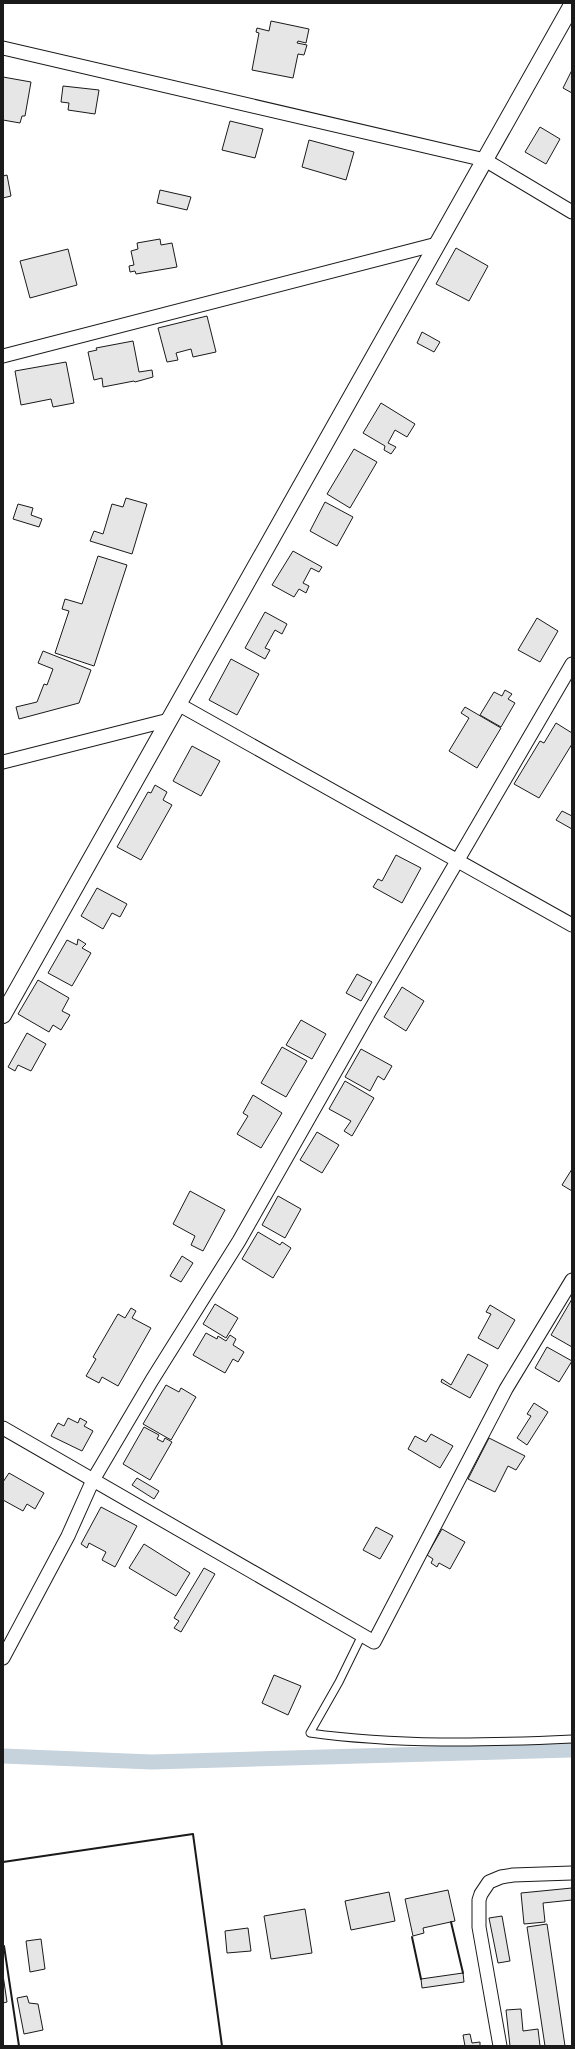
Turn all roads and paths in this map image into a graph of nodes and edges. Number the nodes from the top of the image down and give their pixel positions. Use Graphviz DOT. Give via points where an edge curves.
graph roads {
  1 [pos="572,5"];
  2 [pos="3,48"];
  3 [pos="485,160"];
  4 [pos="572,212"];
  5 [pos="437,244"];
  6 [pos="3,356"];
  7 [pos="572,664"];
  8 [pos="178,704"];
  9 [pos="169,720"];
  10 [pos="3,762"];
  11 [pos="458,861"];
  12 [pos="572,925"];
  13 [pos="3,1015"];
  14 [pos="572,1280"];
  15 [pos="3,1428"];
  16 [pos="93,1480"];
  17 [pos="362,1634"];
  18 [pos="3,1658"];
  19 [pos="572,1739"];
  20 [pos="572,1873"];
  21 [pos="500,2046"];
  1 -- 3 [label="street"];
  2 -- 3 [label="street"];
  3 -- 4 [label="street"];
  3 -- 5 [label="street"];
  5 -- 6 [label="street"];
  5 -- 8 [label="street"];
  7 -- 11 [label="street"];
  8 -- 9 [label="street"];
  8 -- 11 [label="street"];
  9 -- 10 [label="street"];
  9 -- 13 [label="street"];
  11 -- 12 [label="street"];
  11 -- 16 [label="street" via="239,1241"];
  14 -- 17 [label="street" via="506,1389 374,1642"];
  15 -- 16 [label="street"];
  16 -- 17 [label="street"];
  16 -- 18 [label="street" via="68,1536"];
  17 -- 19 [label="lane" via="310,1734 399,1741 503,1742"];
  20 -- 21 [label="street" via="501,1877 489,1882 481,1894 480,1927"];
}
